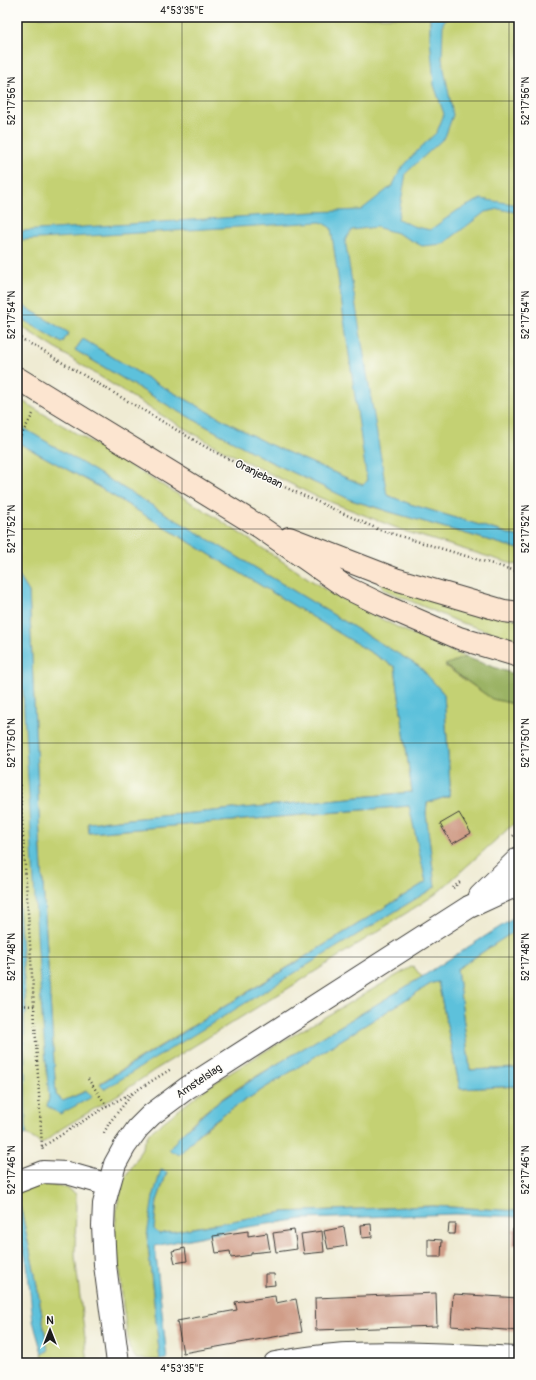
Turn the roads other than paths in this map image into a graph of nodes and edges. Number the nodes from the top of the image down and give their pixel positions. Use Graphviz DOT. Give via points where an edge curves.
graph roads {
  1 [pos="17,378"];
  2 [pos="260,527"];
  3 [pos="519,613"];
  4 [pos="519,656"];
  5 [pos="519,858"];
  6 [pos="519,884"];
  7 [pos="469,907"];
  8 [pos="17,1182"];
  9 [pos="109,1185"];
  10 [pos="519,1358"];
  11 [pos="118,1363"];
  12 [pos="275,1363"];
  1 -- 2 [label="main road"];
  2 -- 3 [label="main road" via="395,578 504,611"];
  2 -- 4 [label="main road" via="347,588 459,638"];
  5 -- 7 [label="street, Amstelslag"];
  6 -- 7 [label="street, Amstelslag"];
  7 -- 9 [label="street, Amstelslag" via="187,1088 152,1115 138,1128 125,1146 115,1164"];
  8 -- 9 [label="street" via="43,1172 68,1173"];
  9 -- 11 [label="street, Amstelslag" via="104,1204 103,1226 105,1265"];
  10 -- 12 [label="street" via="441,1354 347,1354"];
}
